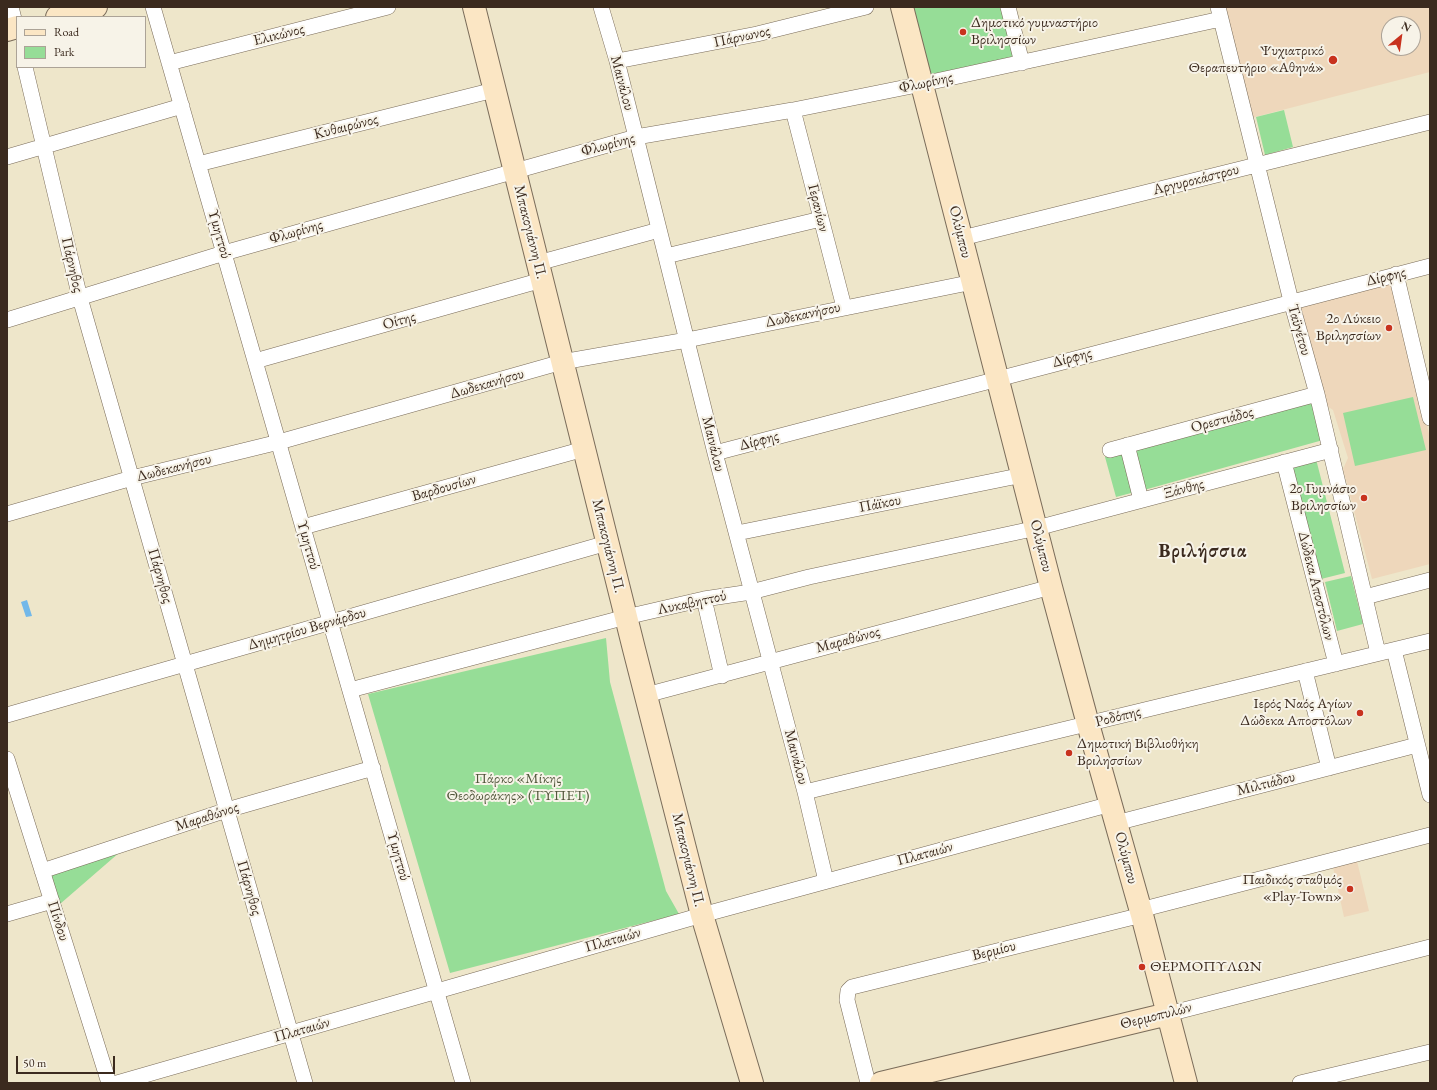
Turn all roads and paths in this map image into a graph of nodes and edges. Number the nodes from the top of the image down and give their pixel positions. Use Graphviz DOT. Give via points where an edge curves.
graph roads {
  1 [pos="96,7"];
  2 [pos="153,7"];
  3 [pos="388,7"];
  4 [pos="474,7"];
  5 [pos="601,7"];
  6 [pos="866,7"];
  7 [pos="902,7"];
  8 [pos="1008,7"];
  9 [pos="1219,13"];
  10 [pos="61,16"];
  11 [pos="617,61"];
  12 [pos="1022,62"];
  13 [pos="169,63"];
  14 [pos="25,68"];
  15 [pos="922,84"];
  16 [pos="494,90"];
  17 [pos="182,106"];
  18 [pos="793,110"];
  19 [pos="1430,122"];
  20 [pos="636,137"];
  21 [pos="44,146"];
  22 [pos="7,157"];
  23 [pos="198,164"];
  24 [pos="1257,165"];
  25 [pos="514,170"];
  26 [pos="821,219"];
  27 [pos="659,230"];
  28 [pos="962,238"];
  29 [pos="224,253"];
  30 [pos="666,256"];
  31 [pos="1430,266"];
  32 [pos="540,272"];
  33 [pos="1396,274"];
  34 [pos="973,282"];
  35 [pos="80,298"];
  36 [pos="1291,301"];
  37 [pos="844,307"];
  38 [pos="7,320"];
  39 [pos="687,340"];
  40 [pos="255,361"];
  41 [pos="562,362"];
  42 [pos="998,378"];
  43 [pos="1317,394"];
  44 [pos="1430,418"];
  45 [pos="279,442"];
  46 [pos="1126,445"];
  47 [pos="584,449"];
  48 [pos="1110,450"];
  49 [pos="1330,450"];
  50 [pos="715,453"];
  51 [pos="1284,462"];
  52 [pos="1023,475"];
  53 [pos="132,478"];
  54 [pos="1141,500"];
  55 [pos="7,514"];
  56 [pos="303,528"];
  57 [pos="1037,528"];
  58 [pos="737,533"];
  59 [pos="607,543"];
  60 [pos="1430,580"];
  61 [pos="1051,587"];
  62 [pos="751,592"];
  63 [pos="1365,597"];
  64 [pos="704,599"];
  65 [pos="626,617"];
  66 [pos="331,622"];
  67 [pos="1430,641"];
  68 [pos="1394,650"];
  69 [pos="1378,653"];
  70 [pos="771,660"];
  71 [pos="185,664"];
  72 [pos="1336,664"];
  73 [pos="1305,671"];
  74 [pos="722,676"];
  75 [pos="350,690"];
  76 [pos="646,695"];
  77 [pos="7,715"];
  78 [pos="1088,724"];
  79 [pos="1417,746"];
  80 [pos="7,759"];
  81 [pos="373,768"];
  82 [pos="1329,768"];
  83 [pos="805,792"];
  84 [pos="1430,794"];
  85 [pos="227,810"];
  86 [pos="1114,813"];
  87 [pos="1430,835"];
  88 [pos="42,871"];
  89 [pos="826,881"];
  90 [pos="52,901"];
  91 [pos="1141,913"];
  92 [pos="7,914"];
  93 [pos="702,915"];
  94 [pos="1430,947"];
  95 [pos="437,990"];
  96 [pos="1168,1014"];
  97 [pos="290,1033"];
  98 [pos="1430,1052"];
  99 [pos="109,1083"];
  100 [pos="117,1083"];
  101 [pos="305,1083"];
  102 [pos="463,1083"];
  103 [pos="752,1083"];
  104 [pos="868,1083"];
  105 [pos="881,1083"];
  106 [pos="1186,1083"];
  107 [pos="1300,1083"];
  1 -- 10 [label="street"];
  2 -- 13 [label="street, Υμηττού"];
  3 -- 13 [label="street, Ελικώνος"];
  4 -- 16 [label="street, Μπακογιάννη Π."];
  5 -- 11 [label="street, Μαινάλου"];
  6 -- 11 [label="street, Πάρνωνος" via="757,34"];
  7 -- 15 [label="street, Ολύμπου"];
  8 -- 12 [label="street"];
  9 -- 12 [label="street, Φλωρίνης"];
  9 -- 24 [label="street, Ταϋγέτου"];
  11 -- 20 [label="street, Μαινάλου"];
  12 -- 15 [label="street, Φλωρίνης"];
  13 -- 17 [label="street, Υμηττού"];
  14 -- 21 [label="street, Πάρνηθος"];
  15 -- 18 [label="street, Φλωρίνης"];
  15 -- 28 [label="street, Ολύμπου"];
  16 -- 23 [label="street, Κυθαιρώνος"];
  16 -- 25 [label="street, Μπακογιάννη Π."];
  17 -- 21 [label="street"];
  17 -- 23 [label="street, Υμηττού"];
  18 -- 20 [label="street, Φλωρίνης"];
  18 -- 26 [label="street, Γερανίων"];
  19 -- 24 [label="street, Αργυροκάστρου"];
  20 -- 25 [label="street, Φλωρίνης"];
  20 -- 27 [label="street, Μαινάλου"];
  21 -- 22 [label="street"];
  21 -- 35 [label="street, Πάρνηθος"];
  23 -- 29 [label="street, Υμηττού"];
  24 -- 28 [label="street, Αργυροκάστρου"];
  24 -- 36 [label="street, Ταϋγέτου"];
  25 -- 29 [label="street, Φλωρίνης"];
  25 -- 32 [label="street, Μπακογιάννη Π."];
  26 -- 30 [label="street"];
  26 -- 37 [label="street, Γερανίων"];
  27 -- 30 [label="street, Μαινάλου"];
  27 -- 32 [label="street, Οίτης"];
  28 -- 34 [label="street, Ολύμπου"];
  29 -- 35 [label="street, Φλωρίνης"];
  29 -- 40 [label="street, Υμηττού"];
  30 -- 39 [label="street, Μαινάλου"];
  31 -- 33 [label="street, Δίρφης"];
  32 -- 40 [label="street, Οίτης"];
  32 -- 41 [label="street, Μπακογιάννη Π."];
  33 -- 36 [label="street, Δίρφης"];
  33 -- 44 [label="street"];
  34 -- 37 [label="street, Δωδεκανήσου"];
  34 -- 42 [label="street, Ολύμπου"];
  35 -- 38 [label="street, Φλωρίνης"];
  35 -- 53 [label="street, Πάρνηθος"];
  36 -- 42 [label="street, Δίρφης"];
  36 -- 43 [label="street, Ταϋγέτου"];
  37 -- 39 [label="street, Δωδεκανήσου"];
  39 -- 41 [label="street, Δωδεκανήσου"];
  39 -- 50 [label="street, Μαινάλου"];
  40 -- 45 [label="street, Υμηττού"];
  41 -- 45 [label="street, Δωδεκανήσου"];
  41 -- 47 [label="street, Μπακογιάννη Π."];
  42 -- 50 [label="street, Δίρφης"];
  42 -- 52 [label="street, Ολύμπου"];
  43 -- 46 [label="street, Ορεστιάδος"];
  43 -- 49 [label="street, Ταϋγέτου"];
  45 -- 53 [label="street, Δωδεκανήσου"];
  45 -- 56 [label="street, Υμηττού"];
  46 -- 48 [label="street, Ορεστιάδος"];
  46 -- 54 [label="street"];
  47 -- 56 [label="street, Βαρδουσίων"];
  47 -- 59 [label="street, Μπακογιάννη Π."];
  49 -- 51 [label="street, Ξάνθης"];
  49 -- 63 [label="street, Ταϋγέτου"];
  50 -- 58 [label="street, Μαινάλου"];
  51 -- 54 [label="street, Ξάνθης"];
  51 -- 72 [label="street, Δώδεκα Αποστόλων"];
  52 -- 57 [label="street, Ολύμπου"];
  52 -- 58 [label="street, Πάϊκου"];
  53 -- 55 [label="street, Δωδεκανήσου"];
  53 -- 71 [label="street, Πάρνηθος"];
  54 -- 57 [label="street, Ξάνθης"];
  56 -- 66 [label="street, Υμηττού"];
  57 -- 61 [label="street, Ολύμπου"];
  57 -- 62 [label="street, Λυκαβηττού"];
  58 -- 62 [label="street, Μαινάλου"];
  59 -- 65 [label="street, Μπακογιάννη Π."];
  59 -- 66 [label="street, Δημητρίου Βερνάρδου"];
  60 -- 63 [label="street"];
  61 -- 70 [label="street, Μαραθώνος"];
  61 -- 78 [label="street, Ολύμπου"];
  62 -- 64 [label="street, Λυκαβηττού"];
  62 -- 70 [label="street, Μαινάλου"];
  63 -- 69 [label="street, Ταϋγέτου"];
  64 -- 65 [label="street, Λυκαβηττού"];
  64 -- 74 [label="street"];
  65 -- 75 [label="street, Λυκαβηττού"];
  65 -- 76 [label="street, Μπακογιάννη Π."];
  66 -- 71 [label="street, Δημητρίου Βερνάρδου"];
  66 -- 75 [label="street, Υμηττού"];
  67 -- 68 [label="street, Ροδόπης"];
  68 -- 69 [label="street, Ροδόπης"];
  68 -- 79 [label="street"];
  69 -- 72 [label="street, Ροδόπης"];
  70 -- 74 [label="street, Μαραθώνος"];
  70 -- 83 [label="street, Μαινάλου"];
  71 -- 77 [label="street, Δημητρίου Βερνάρδου"];
  71 -- 85 [label="street, Πάρνηθος"];
  72 -- 73 [label="street, Ροδόπης"];
  73 -- 78 [label="street, Ροδόπης"];
  73 -- 82 [label="street"];
  74 -- 76 [label="street, Μαραθώνος"];
  75 -- 81 [label="street, Υμηττού"];
  76 -- 93 [label="street, Μπακογιάννη Π."];
  78 -- 83 [label="street, Ροδόπης"];
  78 -- 86 [label="street, Ολύμπου"];
  79 -- 82 [label="street, Μιλτιάδου"];
  79 -- 84 [label="street"];
  80 -- 88 [label="street, Πίνδου"];
  81 -- 85 [label="street, Μαραθώνος"];
  81 -- 95 [label="street, Υμηττού"];
  82 -- 86 [label="street, Μιλτιάδου"];
  83 -- 89 [label="street, Μαινάλου"];
  85 -- 88 [label="street, Μαραθώνος"];
  85 -- 97 [label="street, Πάρνηθος"];
  86 -- 89 [label="street, Πλαταιών"];
  86 -- 91 [label="street, Ολύμπου"];
  87 -- 91 [label="street, Βερμίου"];
  88 -- 90 [label="street, Πίνδου"];
  89 -- 93 [label="street, Πλαταιών"];
  90 -- 92 [label="street"];
  90 -- 99 [label="street, Πίνδου"];
  91 -- 96 [label="street, Ολύμπου"];
  91 -- 104 [label="street, Βερμίου" via="856,985 848,992 847,1000"];
  93 -- 95 [label="street, Πλαταιών"];
  93 -- 103 [label="street, Μπακογιάννη Π."];
  94 -- 96 [label="street, Θερμοπυλών"];
  95 -- 97 [label="street, Πλαταιών"];
  95 -- 102 [label="street, Υμηττού"];
  96 -- 105 [label="street, Θερμοπυλών"];
  96 -- 106 [label="street, Ολύμπου"];
  97 -- 100 [label="street, Πλαταιών"];
  97 -- 101 [label="street, Πάρνηθος"];
  98 -- 107 [label="street"];
}
